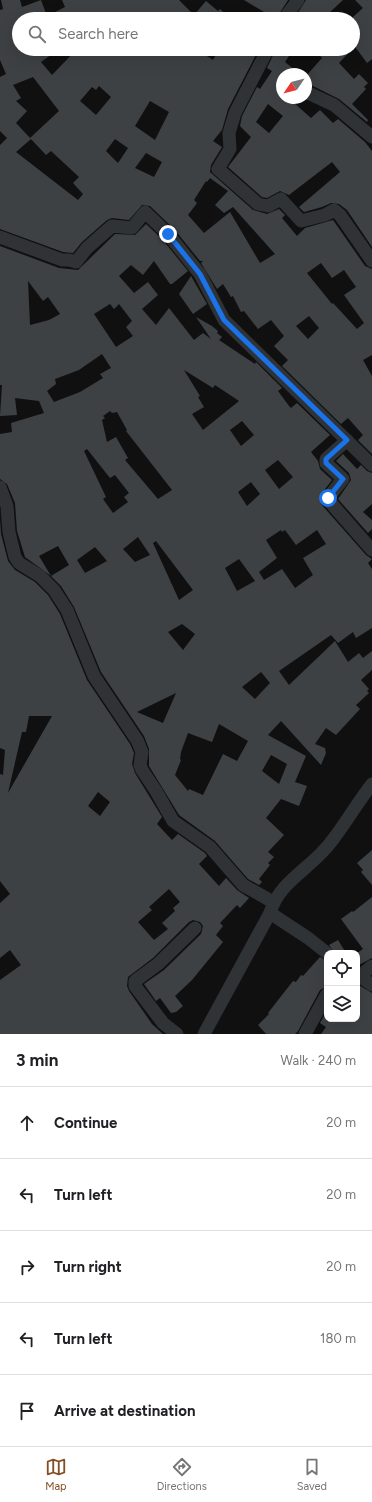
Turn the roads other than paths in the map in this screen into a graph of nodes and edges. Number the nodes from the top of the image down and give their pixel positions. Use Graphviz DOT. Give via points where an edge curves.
graph roads {
  1 [pos="298,0"];
  2 [pos="289,12"];
  3 [pos="264,56"];
  4 [pos="312,95"];
  5 [pos="372,137"];
  6 [pos="0,237"];
  7 [pos="372,261"];
  8 [pos="347,440"];
  9 [pos="372,465"];
  10 [pos="0,487"];
  11 [pos="372,550"];
  12 [pos="372,785"];
  13 [pos="272,908"];
  14 [pos="195,928"];
  15 [pos="324,951"];
  16 [pos="372,966"];
  17 [pos="360,974"];
  18 [pos="360,976"];
  19 [pos="372,985"];
  20 [pos="324,999"];
  21 [pos="177,1034"];
  22 [pos="204,1034"];
  23 [pos="305,1034"];
  1 -- 2 [label="street"];
  3 -- 7 [label="street" via="235,113 228,133 230,149 218,169 258,204 268,206 280,199 301,221 334,210"];
  4 -- 5 [label="street" via="334,105"];
  6 -- 8 [label="street" via="62,260 76,262 87,248 112,226 132,228 145,212 168,234 200,274 224,320"];
  8 -- 9 [label="street"];
  8 -- 11 [label="street" via="326,459 326,463 343,479 328,498"];
  10 -- 13 [label="street" via="7,506 8,532 15,557 54,590 67,610 94,676 137,740 142,752 142,770 173,821 210,847 243,885"];
  12 -- 13 [label="street" via="356,804 331,843 286,885"];
  13 -- 15 [label="street"];
  13 -- 22 [label="street"];
  14 -- 21 [label="street" via="158,964 135,981 135,986 163,1023"];
  16 -- 17 [label="street"];
  18 -- 19 [label="street"];
  20 -- 23 [label="street"];
}
